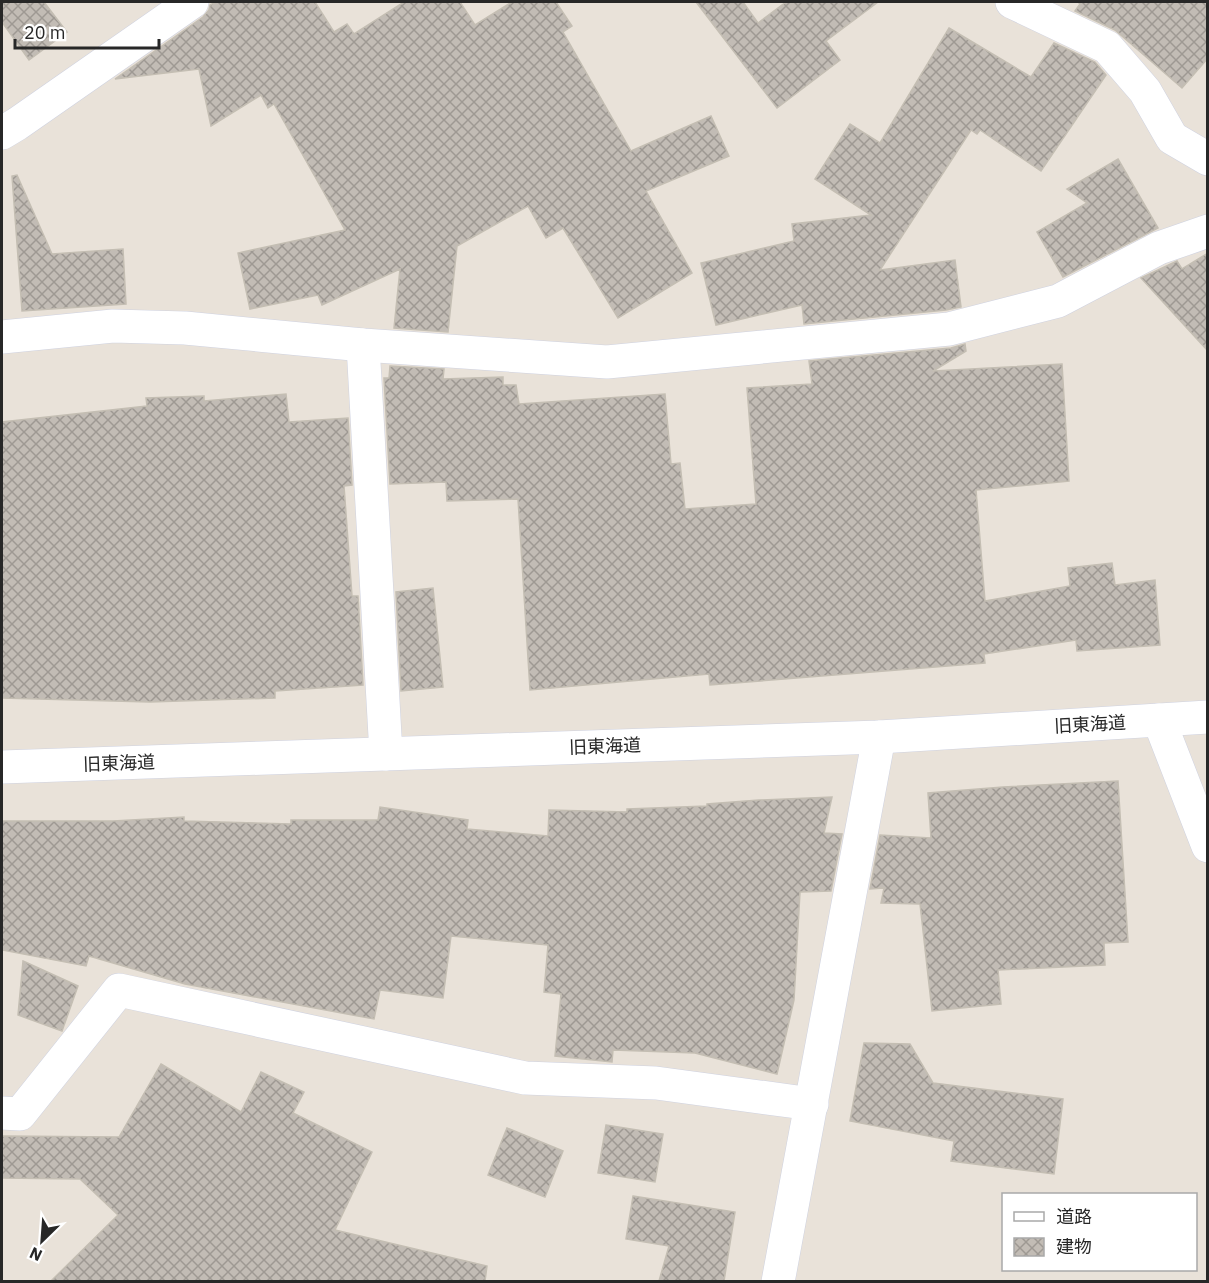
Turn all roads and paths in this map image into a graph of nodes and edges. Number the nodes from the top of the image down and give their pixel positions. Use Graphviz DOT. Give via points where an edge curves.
graph roads {
  1 [pos="192,2"];
  2 [pos="1012,2"];
  3 [pos="2,133"];
  4 [pos="1208,159"];
  5 [pos="1208,231"];
  6 [pos="2,337"];
  7 [pos="363,345"];
  8 [pos="1208,717"];
  9 [pos="1159,720"];
  10 [pos="879,737"];
  11 [pos="386,754"];
  12 [pos="2,767"];
  13 [pos="1208,846"];
  14 [pos="812,1104"];
  15 [pos="2,1113"];
  16 [pos="778,1281"];
  1 -- 3 [label="street"];
  2 -- 4 [label="street" via="1107,46 1145,91 1172,138"];
  5 -- 7 [label="street" via="1159,248 1058,301 949,329 607,362"];
  6 -- 7 [label="street" via="133,326"];
  7 -- 11 [label="street"];
  8 -- 9 [label="street, 旧東海道"];
  9 -- 10 [label="street, 旧東海道"];
  9 -- 13 [label="street"];
  10 -- 11 [label="street, 旧東海道"];
  10 -- 14 [label="street"];
  11 -- 12 [label="street, 旧東海道"];
  14 -- 15 [label="street" via="656,1083 525,1078 119,990 20,1114"];
  14 -- 16 [label="street"];
}
